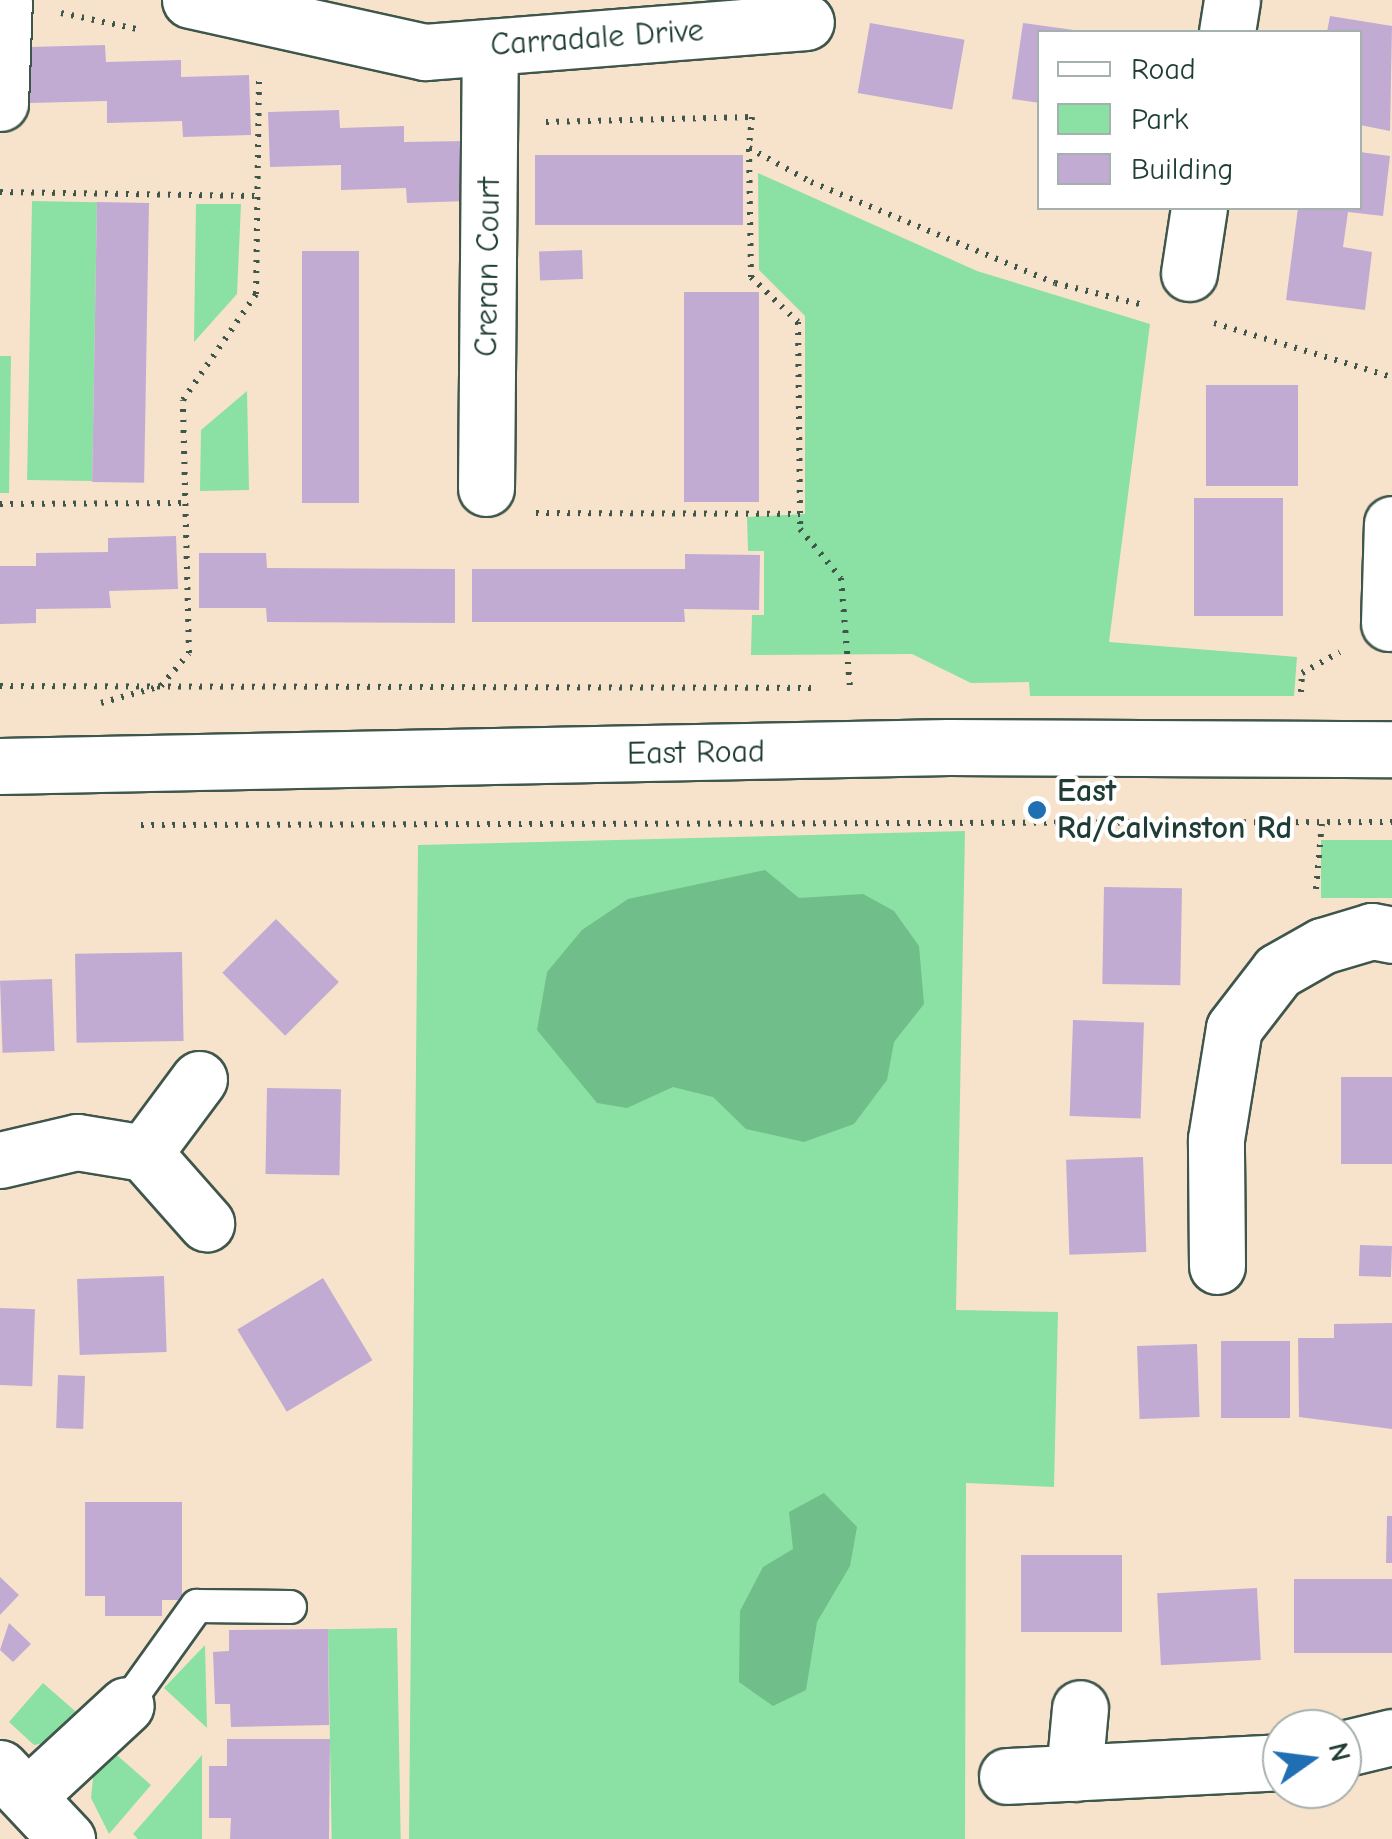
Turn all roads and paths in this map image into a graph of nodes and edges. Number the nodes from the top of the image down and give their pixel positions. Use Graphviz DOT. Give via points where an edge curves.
graph roads {
  1 [pos="4,0"];
  2 [pos="1232,0"];
  3 [pos="170,16"];
  4 [pos="392,21"];
  5 [pos="806,22"];
  6 [pos="1227,30"];
  7 [pos="490,47"];
  8 [pos="260,55"];
  9 [pos="0,104"];
  10 [pos="489,123"];
  11 [pos="749,148"];
  12 [pos="0,192"];
  13 [pos="257,196"];
  14 [pos="1199,210"];
  15 [pos="1181,300"];
  16 [pos="1392,376"];
  17 [pos="486,488"];
  18 [pos="185,503"];
  19 [pos="0,504"];
  20 [pos="800,514"];
  21 [pos="1392,524"];
  22 [pos="1388,623"];
  23 [pos="0,686"];
  24 [pos="161,686"];
  25 [pos="846,688"];
  26 [pos="862,688"];
  27 [pos="96,705"];
  28 [pos="1297,749"];
  29 [pos="1392,750"];
  30 [pos="0,766"];
  31 [pos="1392,822"];
  32 [pos="134,825"];
  33 [pos="1392,936"];
  34 [pos="199,1080"];
  35 [pos="144,1154"];
  36 [pos="0,1160"];
  37 [pos="206,1223"];
  38 [pos="1217,1266"];
  39 [pos="290,1607"];
  40 [pos="126,1705"];
  41 [pos="1080,1708"];
  42 [pos="1392,1737"];
  43 [pos="1362,1744"];
  44 [pos="1262,1763"];
  45 [pos="1074,1773"];
  46 [pos="1007,1776"];
  47 [pos="15,1780"];
  48 [pos="67,1839"];
  1 -- 3 [label="path"];
  1 -- 9 [label="street"];
  2 -- 6 [label="street"];
  3 -- 4 [label="street, Carradale Drive"];
  4 -- 7 [label="street, Carradale Drive" via="425,52"];
  5 -- 7 [label="street, Carradale Drive"];
  7 -- 10 [label="street, Creran Court"];
  8 -- 13 [label="path"];
  10 -- 11 [label="path" via="752,117"];
  10 -- 17 [label="street, Creran Court"];
  11 -- 15 [label="path" via="1056,284"];
  11 -- 20 [label="path" via="751,277 798,322"];
  12 -- 13 [label="path"];
  13 -- 18 [label="path" via="256,294 183,400"];
  14 -- 15 [label="street"];
  15 -- 16 [label="path"];
  17 -- 20 [label="path" via="486,513"];
  18 -- 19 [label="path"];
  18 -- 24 [label="path" via="189,653"];
  20 -- 25 [label="path" via="800,529 841,578"];
  21 -- 22 [label="street"];
  22 -- 28 [label="path" via="1302,673"];
  23 -- 24 [label="path"];
  24 -- 25 [label="path"];
  24 -- 27 [label="path"];
  25 -- 26 [label="path"];
  28 -- 29 [label="street, East Road"];
  28 -- 30 [label="street, East Road"];
  31 -- 32 [label="path"];
  33 -- 38 [label="street" via="1372,931 1322,946 1278,972 1234,1028 1216,1139"];
  34 -- 35 [label="street"];
  35 -- 36 [label="street" via="77,1142"];
  35 -- 37 [label="street"];
  39 -- 40 [label="lane" via="197,1606"];
  40 -- 47 [label="street"];
  41 -- 45 [label="street"];
  42 -- 43 [label="street"];
  44 -- 45 [label="street"];
  45 -- 46 [label="street"];
  47 -- 48 [label="street"];
}
